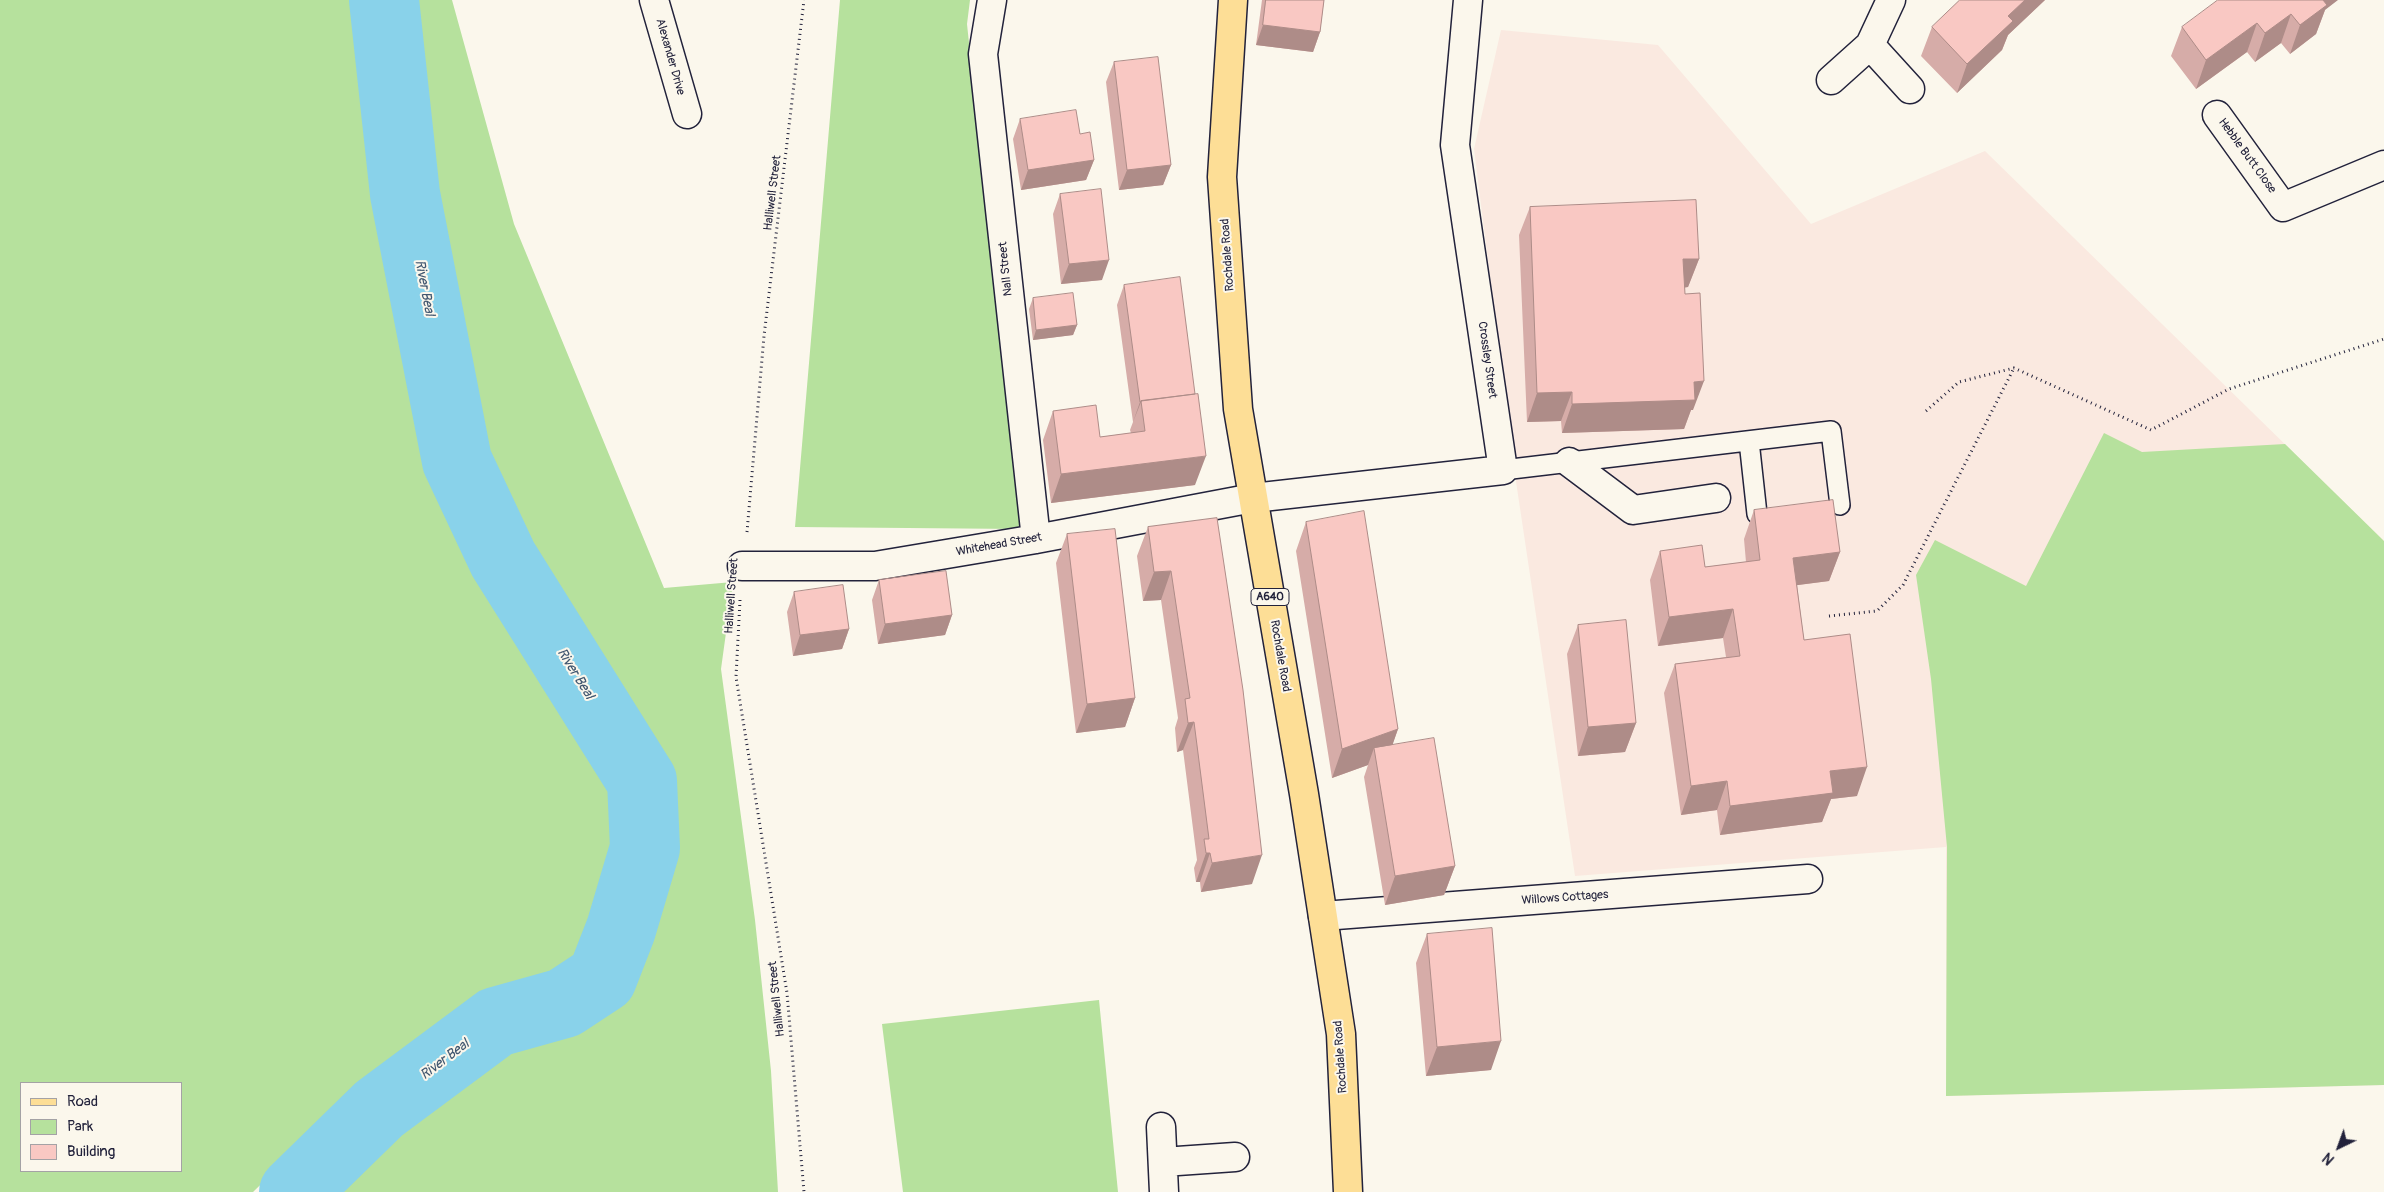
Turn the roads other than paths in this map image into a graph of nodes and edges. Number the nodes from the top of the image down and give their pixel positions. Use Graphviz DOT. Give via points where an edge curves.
graph roads {
  1 [pos="654,0"];
  2 [pos="992,0"];
  3 [pos="1234,0"];
  4 [pos="1468,0"];
  5 [pos="1891,0"];
  6 [pos="1870,45"];
  7 [pos="1831,80"];
  8 [pos="1910,90"];
  9 [pos="687,114"];
  10 [pos="2217,115"];
  11 [pos="2384,166"];
  12 [pos="1749,441"];
  13 [pos="1569,462"];
  14 [pos="1502,470"];
  15 [pos="1253,498"];
  16 [pos="1716,498"];
  17 [pos="1840,505"];
  18 [pos="1757,514"];
  19 [pos="1036,539"];
  20 [pos="742,566"];
  21 [pos="1808,879"];
  22 [pos="1323,916"];
  23 [pos="1161,1127"];
  24 [pos="1235,1157"];
  25 [pos="1163,1162"];
  26 [pos="1164,1192"];
  27 [pos="1348,1192"];
  1 -- 9 [label="street, Alexander Drive"];
  2 -- 19 [label="street, Nall Street" via="983,54"];
  3 -- 15 [label="main road, Rochdale Road / A640" via="1222,177 1238,409"];
  4 -- 14 [label="street, Crossley Street" via="1455,145"];
  5 -- 6 [label="street"];
  6 -- 7 [label="street"];
  6 -- 8 [label="street"];
  10 -- 11 [label="street, Hebble Butt Close" via="2283,207"];
  12 -- 13 [label="lane"];
  12 -- 17 [label="lane" via="1831,432"];
  12 -- 18 [label="lane"];
  13 -- 14 [label="lane"];
  13 -- 16 [label="street" via="1633,510"];
  14 -- 15 [label="street"];
  15 -- 19 [label="street, Whitehead Street"];
  15 -- 22 [label="main road, Rochdale Road / A640"];
  19 -- 20 [label="street, Whitehead Street" via="876,566"];
  21 -- 22 [label="street, Willows Cottages"];
  22 -- 27 [label="main road, Rochdale Road / A640" via="1340,1034"];
  23 -- 25 [label="street"];
  24 -- 25 [label="street"];
  25 -- 26 [label="street"];
}
